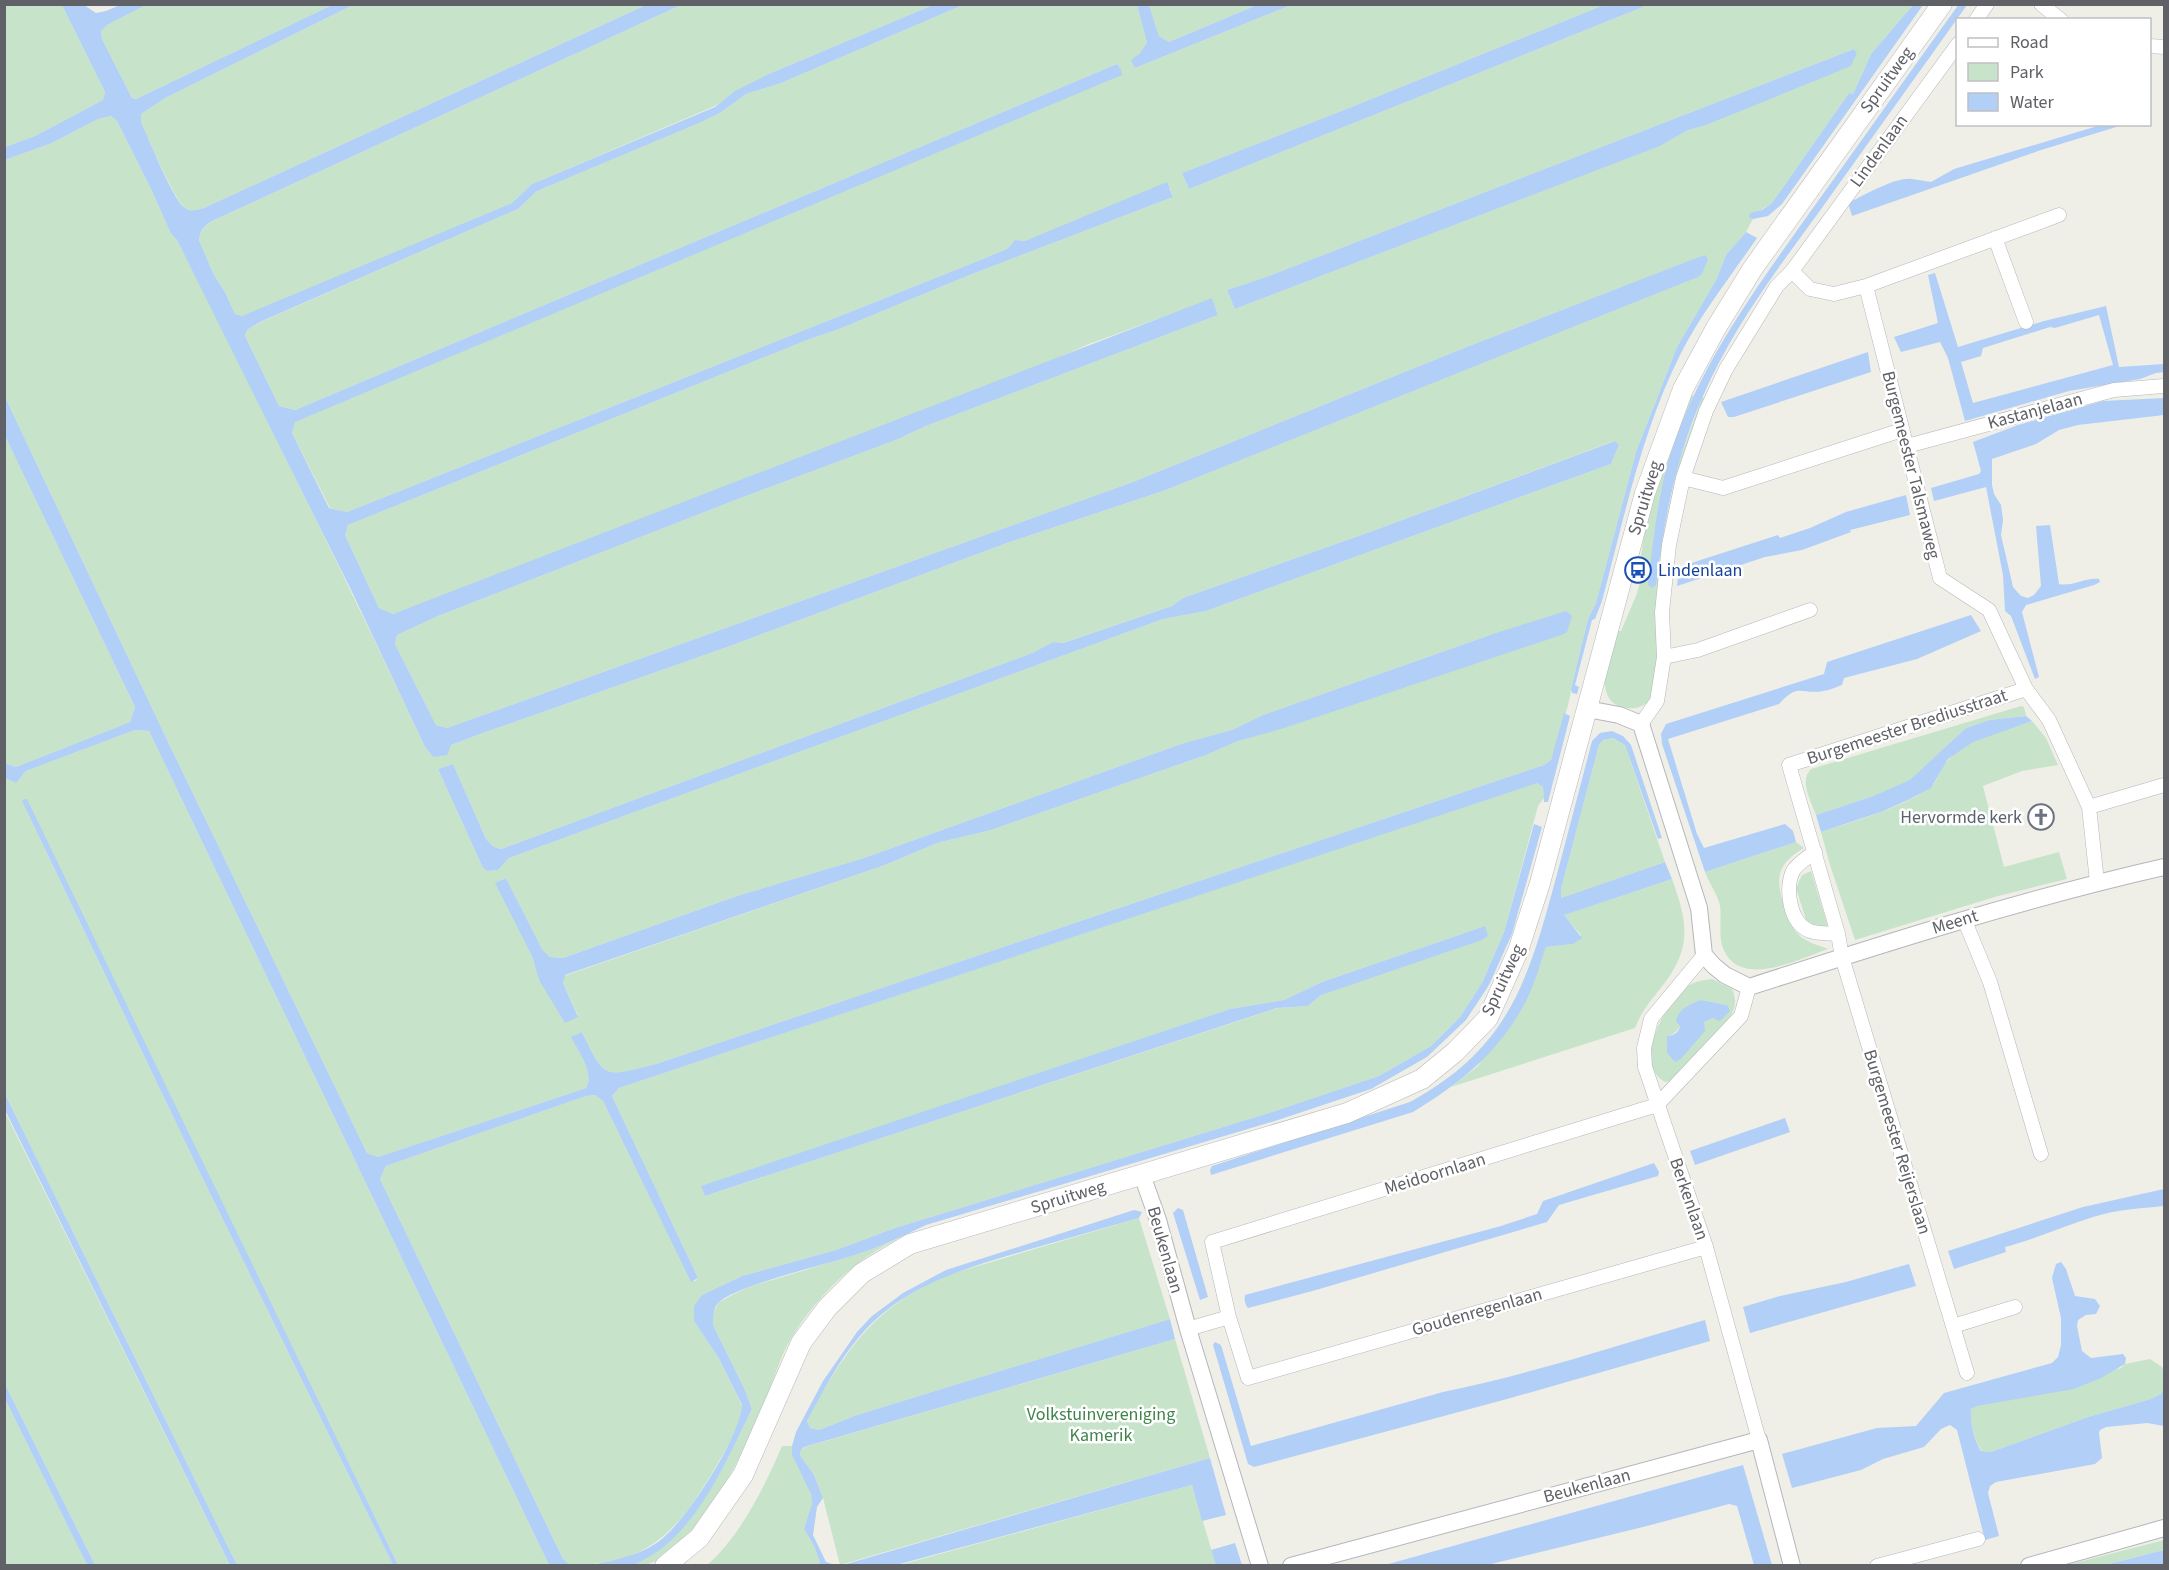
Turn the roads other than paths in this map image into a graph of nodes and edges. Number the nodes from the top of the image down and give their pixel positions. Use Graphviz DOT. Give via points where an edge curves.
graph roads {
  1 [pos="1942,4"];
  2 [pos="1987,4"];
  3 [pos="2041,4"];
  4 [pos="1977,18"];
  5 [pos="2058,18"];
  6 [pos="1956,47"];
  7 [pos="2059,215"];
  8 [pos="1995,238"];
  9 [pos="1792,271"];
  10 [pos="1866,286"];
  11 [pos="2026,322"];
  12 [pos="2164,386"];
  13 [pos="1902,430"];
  14 [pos="1907,446"];
  15 [pos="1683,478"];
  16 [pos="1810,610"];
  17 [pos="1664,657"];
  18 [pos="2026,689"];
  19 [pos="1587,709"];
  20 [pos="1641,724"];
  21 [pos="1789,765"];
  22 [pos="2164,785"];
  23 [pos="2089,807"];
  24 [pos="1815,852"];
  25 [pos="2164,867"];
  26 [pos="2097,882"];
  27 [pos="1964,919"];
  28 [pos="1838,934"];
  29 [pos="1704,955"];
  30 [pos="1842,957"];
  31 [pos="1749,987"];
  32 [pos="1657,1105"];
  33 [pos="2041,1154"];
  34 [pos="1142,1175"];
  35 [pos="1706,1247"];
  36 [pos="2015,1307"];
  37 [pos="1229,1317"];
  38 [pos="1953,1326"];
  39 [pos="1188,1329"];
  40 [pos="1967,1373"];
  41 [pos="1759,1440"];
  42 [pos="2164,1528"];
  43 [pos="1978,1539"];
  44 [pos="1917,1561"];
  45 [pos="664,1566"];
  46 [pos="1260,1566"];
  47 [pos="1291,1566"];
  48 [pos="1792,1566"];
  49 [pos="1877,1566"];
  50 [pos="2029,1566"];
  1 -- 19 [label="main road, Spruitweg" via="1753,268 1683,389 1645,493"];
  2 -- 4 [label="street"];
  3 -- 5 [label="street"];
  6 -- 9 [label="street, Lindenlaan"];
  7 -- 8 [label="street"];
  8 -- 10 [label="street"];
  8 -- 11 [label="street"];
  9 -- 10 [label="street" via="1809,289 1834,294"];
  9 -- 15 [label="street, Lindenlaan" via="1778,286 1726,369 1706,411"];
  10 -- 13 [label="street, Burgemeester Talsmaweg"];
  12 -- 14 [label="street, Kastanjelaan" via="2114,390"];
  13 -- 14 [label="street, Burgemeester Talsmaweg"];
  13 -- 15 [label="street" via="1723,488"];
  14 -- 18 [label="street, Burgemeester Talsmaweg" via="1940,578 1989,610"];
  15 -- 17 [label="street, Lindenlaan" via="1669,545 1662,612"];
  16 -- 17 [label="street" via="1698,650"];
  17 -- 20 [label="street, Lindenlaan" via="1657,701"];
  18 -- 21 [label="street, Burgemeester Brediusstraat"];
  18 -- 23 [label="street, Burgemeester Talsmaweg" via="2049,720"];
  19 -- 20 [label="street"];
  19 -- 34 [label="main road, Spruitweg" via="1540,883 1518,951 1488,1018 1422,1079 1347,1113"];
  20 -- 29 [label="street" via="1699,908"];
  21 -- 24 [label="street, Burgemeester Reijerslaan"];
  22 -- 23 [label="street"];
  23 -- 26 [label="street, Burgemeester Talsmaweg"];
  24 -- 28 [label="street, Burgemeester Reijerslaan"];
  24 -- 28 [label="street" via="1794,869 1789,890 1792,907 1809,931"];
  25 -- 26 [label="street, Meent"];
  26 -- 27 [label="street, Meent"];
  27 -- 30 [label="street, Meent"];
  27 -- 33 [label="street" via="1990,982"];
  28 -- 30 [label="street, Burgemeester Reijerslaan"];
  29 -- 31 [label="street" via="1719,971"];
  29 -- 32 [label="street" via="1651,1019 1644,1048 1645,1067"];
  30 -- 31 [label="street, Meent"];
  30 -- 38 [label="street, Burgemeester Reijerslaan"];
  31 -- 32 [label="street" via="1741,1016"];
  32 -- 35 [label="street, Berkenlaan"];
  32 -- 37 [label="street, Meidoornlaan" via="1212,1242"];
  34 -- 39 [label="street, Beukenlaan"];
  34 -- 45 [label="main road, Spruitweg" via="910,1244 862,1273 827,1308 801,1343 743,1474 699,1538"];
  35 -- 37 [label="street, Goudenregenlaan" via="1248,1378"];
  35 -- 41 [label="street, Berkenlaan"];
  36 -- 38 [label="street"];
  37 -- 39 [label="street"];
  38 -- 40 [label="street, Burgemeester Reijerslaan"];
  39 -- 46 [label="street, Beukenlaan"];
  41 -- 47 [label="street, Beukenlaan"];
  41 -- 48 [label="street"];
  42 -- 50 [label="street"];
  43 -- 44 [label="street"];
  44 -- 49 [label="street"];
}
